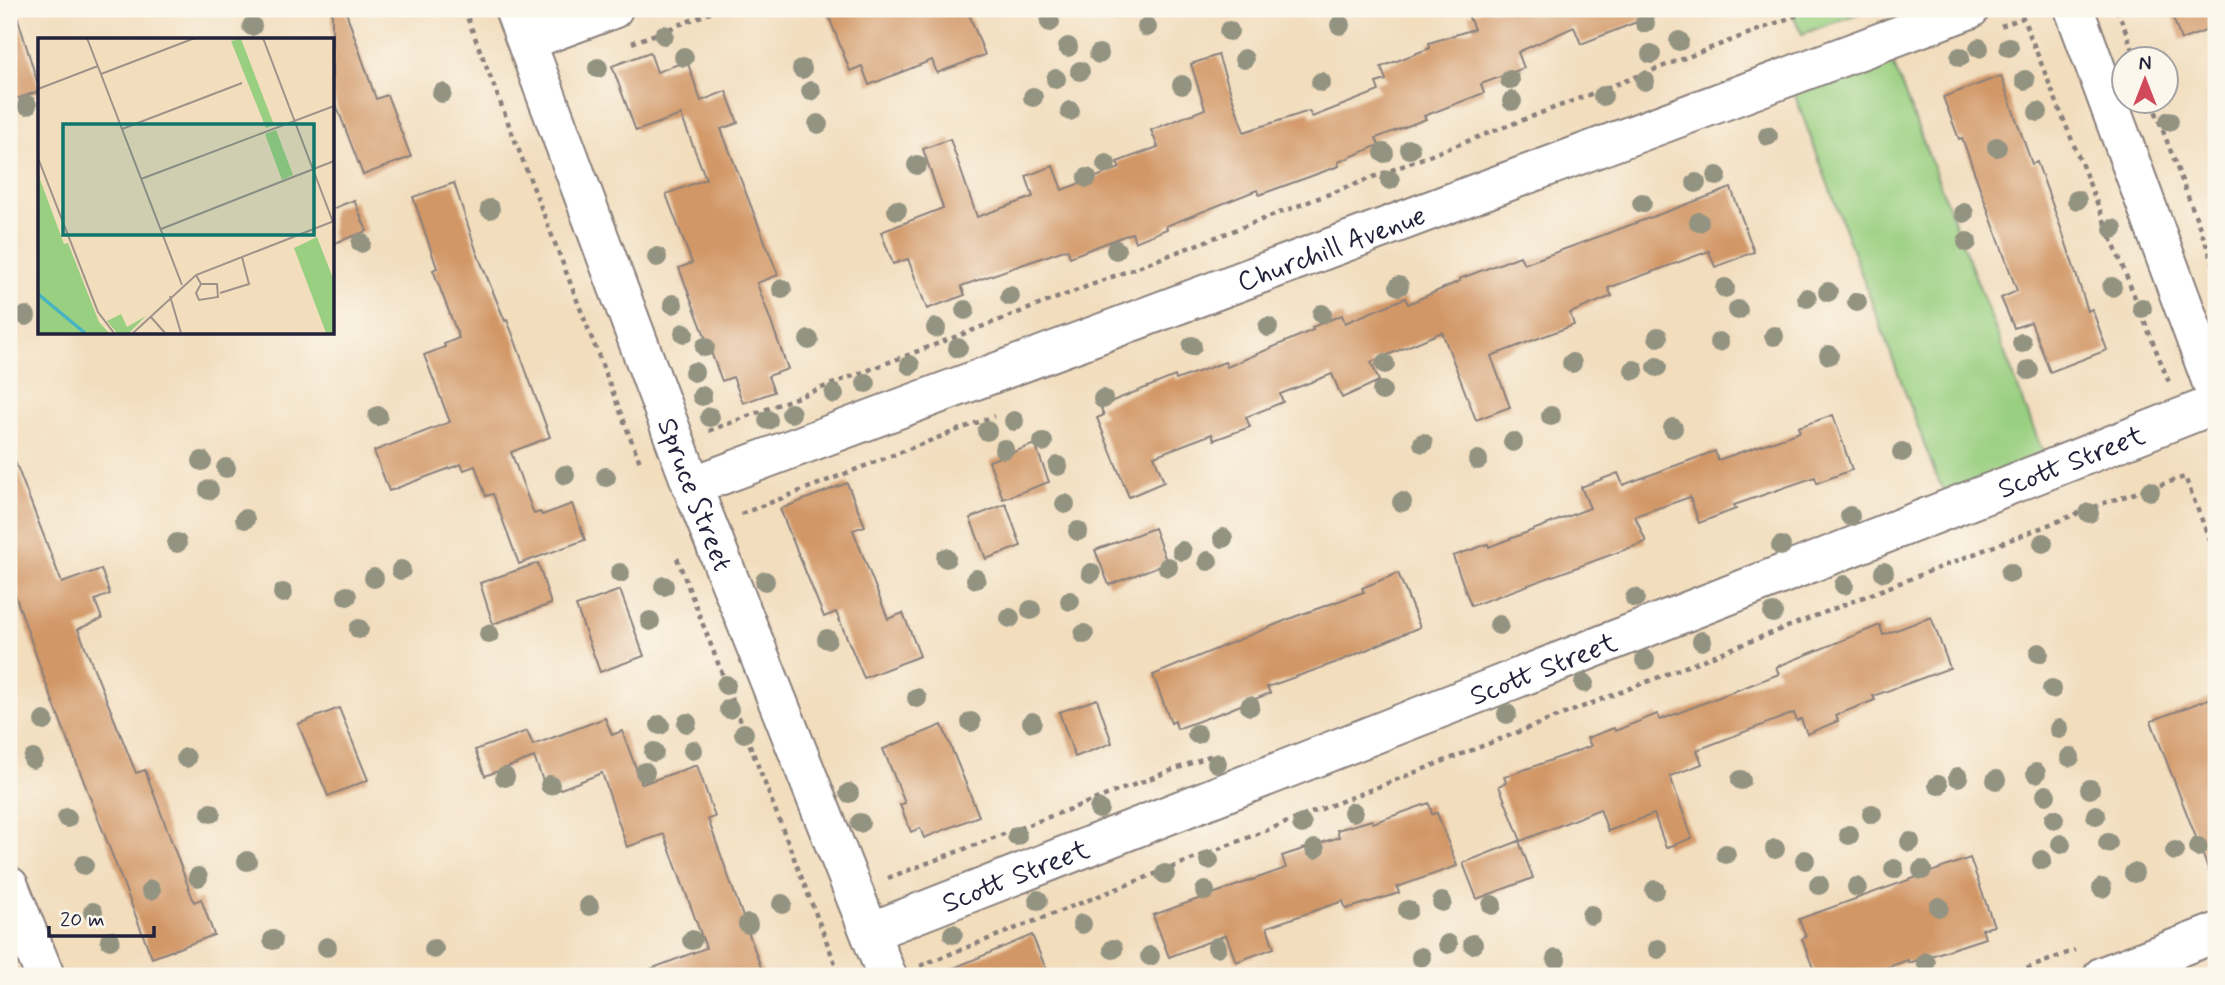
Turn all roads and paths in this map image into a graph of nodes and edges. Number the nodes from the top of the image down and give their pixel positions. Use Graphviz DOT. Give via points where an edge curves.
graph roads {
  1 [pos="613,9"];
  2 [pos="720,9"];
  3 [pos="1813,9"];
  4 [pos="2074,9"];
  5 [pos="2117,9"];
  6 [pos="1984,18"];
  7 [pos="521,25"];
  8 [pos="2132,46"];
  9 [pos="619,48"];
  10 [pos="2157,116"];
  11 [pos="2216,270"];
  12 [pos="2171,388"];
  13 [pos="2216,394"];
  14 [pos="2216,404"];
  15 [pos="998,415"];
  16 [pos="703,433"];
  17 [pos="692,486"];
  18 [pos="738,515"];
  19 [pos="2216,556"];
  20 [pos="1227,749"];
  21 [pos="888,878"];
  22 [pos="9,886"];
  23 [pos="870,932"];
  24 [pos="2216,933"];
  25 [pos="45,976"];
  26 [pos="887,976"];
  27 [pos="927,976"];
  28 [pos="2103,976"];
  1 -- 7 [label="street"];
  2 -- 9 [label="path"];
  3 -- 16 [label="path"];
  4 -- 13 [label="street"];
  5 -- 8 [label="path"];
  6 -- 12 [label="path" via="2023,18"];
  6 -- 17 [label="street, Churchill Avenue"];
  7 -- 17 [label="street, Spruce Street"];
  10 -- 11 [label="path"];
  14 -- 23 [label="street, Scott Street"];
  15 -- 18 [label="path"];
  17 -- 23 [label="street, Spruce Street"];
  19 -- 27 [label="path" via="2185,477 2118,499 922,965"];
  20 -- 21 [label="path"];
  22 -- 25 [label="street"];
  23 -- 26 [label="street, Spruce Street"];
  24 -- 28 [label="street"];
}
